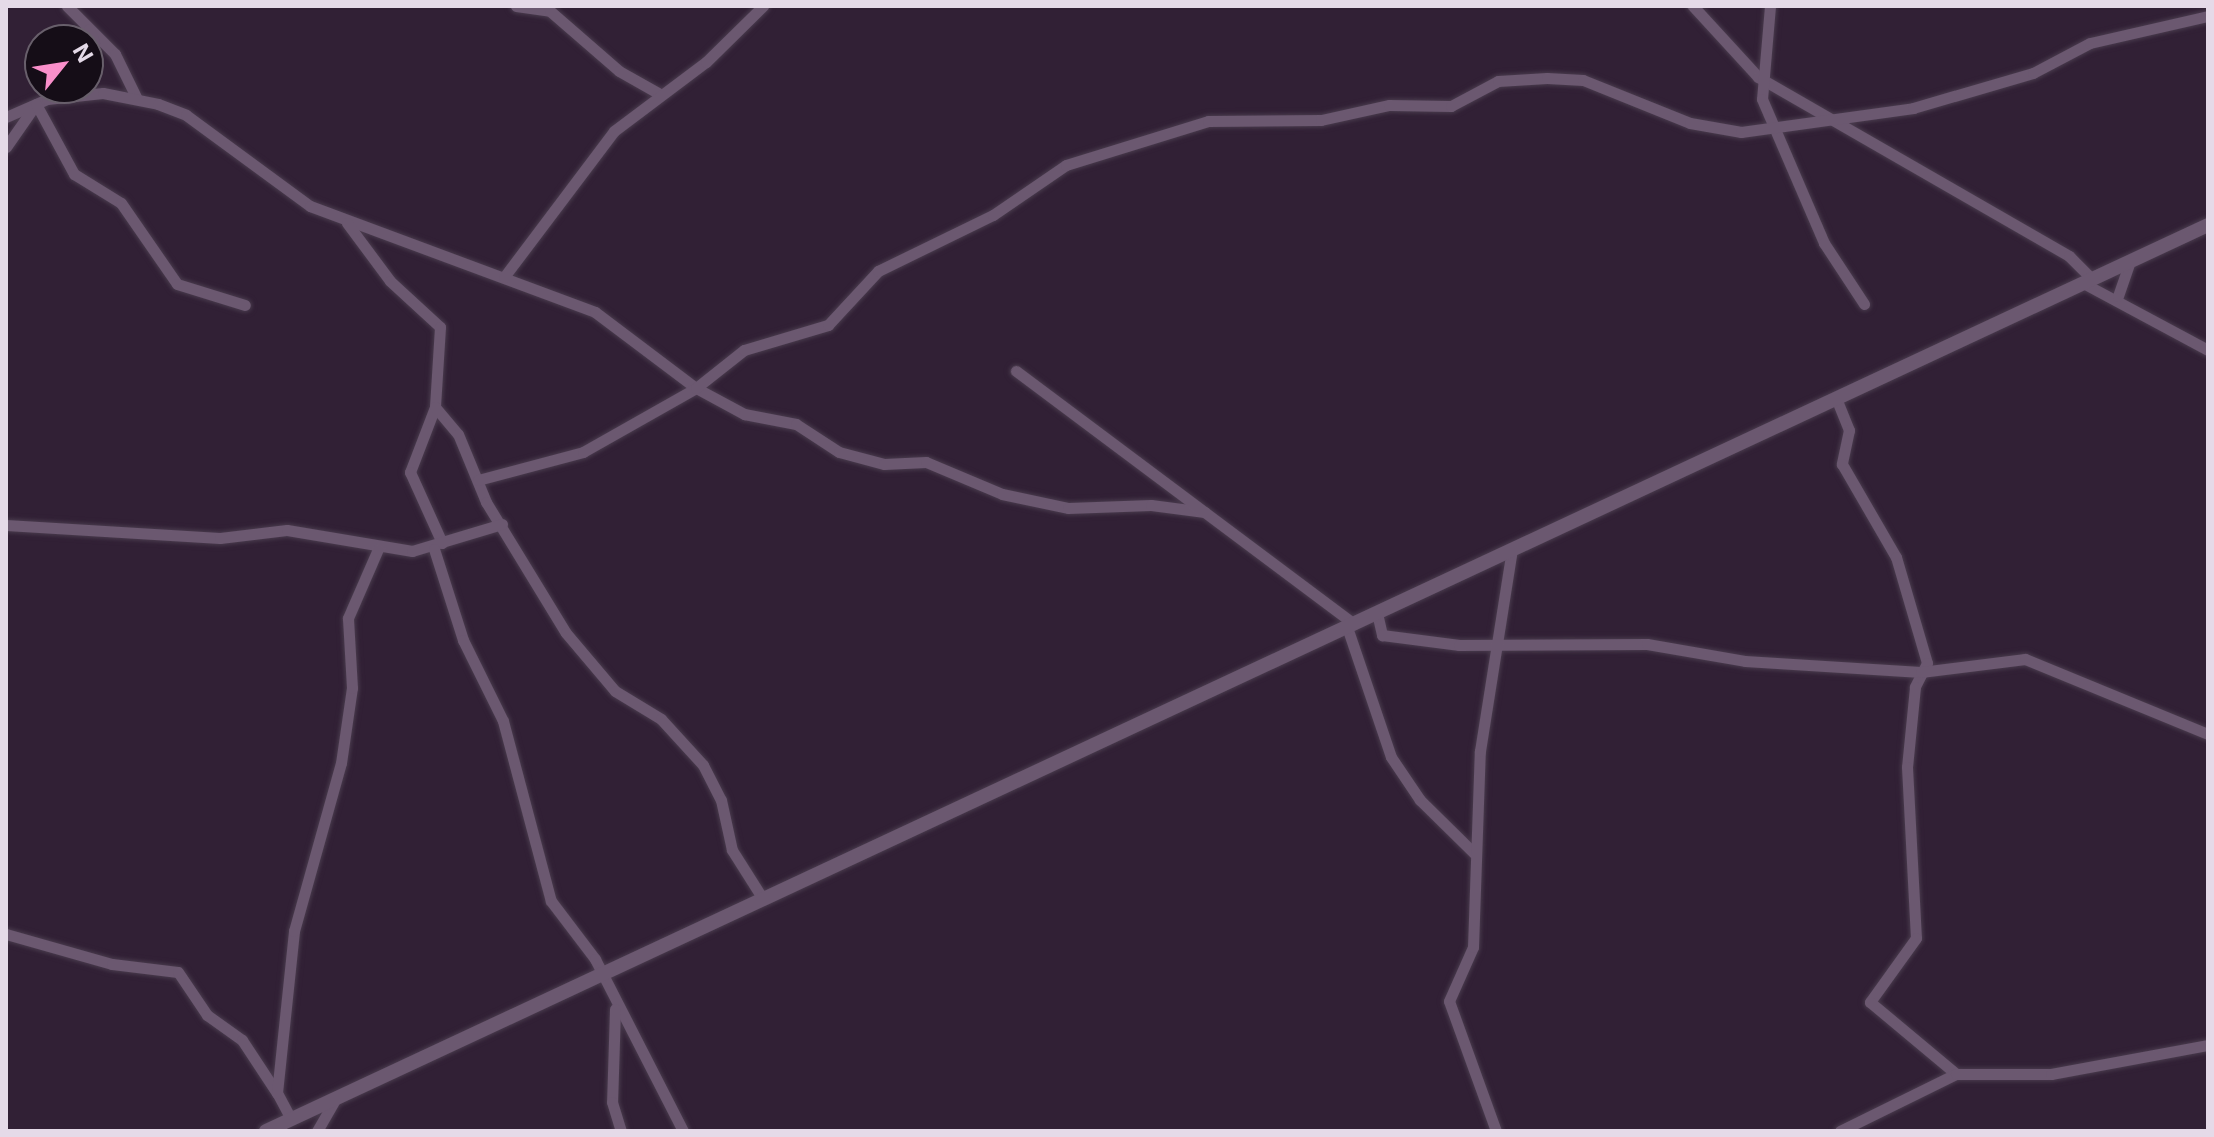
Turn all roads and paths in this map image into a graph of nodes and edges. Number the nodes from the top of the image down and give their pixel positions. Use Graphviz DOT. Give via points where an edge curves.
graph roads {
  1 [pos="67,6"];
  2 [pos="516,6"];
  3 [pos="763,6"];
  4 [pos="1693,6"];
  5 [pos="1770,6"];
  6 [pos="2208,16"];
  7 [pos="85,24"];
  8 [pos="104,43"];
  9 [pos="1758,77"];
  10 [pos="104,93"];
  11 [pos="658,93"];
  12 [pos="137,99"];
  13 [pos="37,104"];
  14 [pos="40,104"];
  15 [pos="43,104"];
  16 [pos="6,117"];
  17 [pos="1831,120"];
  18 [pos="1777,124"];
  19 [pos="6,147"];
  20 [pos="340,218"];
  21 [pos="2208,225"];
  22 [pos="2130,262"];
  23 [pos="504,277"];
  24 [pos="2088,281"];
  25 [pos="2118,296"];
  26 [pos="1864,304"];
  27 [pos="245,305"];
  28 [pos="2208,350"];
  29 [pos="1016,371"];
  30 [pos="696,388"];
  31 [pos="1836,398"];
  32 [pos="435,407"];
  33 [pos="478,480"];
  34 [pos="1205,512"];
  35 [pos="502,524"];
  36 [pos="6,525"];
  37 [pos="438,546"];
  38 [pos="378,549"];
  39 [pos="1512,550"];
  40 [pos="1377,613"];
  41 [pos="1350,625"];
  42 [pos="1495,645"];
  43 [pos="1923,672"];
  44 [pos="2208,734"];
  45 [pos="1475,854"];
  46 [pos="763,899"];
  47 [pos="6,934"];
  48 [pos="595,959"];
  49 [pos="620,966"];
  50 [pos="601,975"];
  51 [pos="614,1003"];
  52 [pos="2208,1045"];
  53 [pos="1956,1074"];
  54 [pos="277,1093"];
  55 [pos="336,1099"];
  56 [pos="295,1118"];
  57 [pos="317,1129"];
  58 [pos="266,1131"];
  59 [pos="621,1131"];
  60 [pos="683,1131"];
  61 [pos="1496,1131"];
  62 [pos="1840,1131"];
  1 -- 7 [label="street"];
  2 -- 11 [label="street" via="550,11 619,71"];
  3 -- 11 [label="street" via="706,62"];
  4 -- 9 [label="street"];
  5 -- 9 [label="street"];
  6 -- 17 [label="street" via="2090,43 2033,73 1913,108"];
  8 -- 12 [label="street"];
  9 -- 17 [label="street"];
  9 -- 18 [label="street"];
  10 -- 12 [label="street"];
  11 -- 23 [label="street" via="560,196"];
  12 -- 20 [label="street" via="186,115 266,178"];
  13 -- 16 [label="street"];
  14 -- 19 [label="street"];
  15 -- 27 [label="street" via="74,174 121,203 177,284"];
  17 -- 18 [label="street"];
  17 -- 24 [label="street" via="2069,256"];
  18 -- 26 [label="street" via="1824,243"];
  18 -- 30 [label="street" via="1719,131 1583,80 1519,77 1451,106 1389,105 1321,120 1220,118 1066,165 993,215 878,271 828,325 757,344"];
  20 -- 23 [label="street" via="427,245 482,275"];
  20 -- 32 [label="street" via="390,281 437,319 442,368"];
  21 -- 22 [label="street"];
  22 -- 24 [label="street"];
  22 -- 25 [label="street"];
  23 -- 30 [label="street" via="610,320"];
  24 -- 25 [label="street"];
  24 -- 31 [label="street"];
  25 -- 28 [label="street"];
  29 -- 34 [label="street"];
  30 -- 33 [label="street" via="583,452"];
  30 -- 34 [label="street" via="744,414 796,424 839,452 884,464 926,462 1011,496 1068,508 1151,505"];
  31 -- 39 [label="street"];
  31 -- 43 [label="street" via="1849,430 1842,464 1896,557 1927,663"];
  32 -- 33 [label="street" via="458,434"];
  32 -- 37 [label="street" via="410,472"];
  33 -- 35 [label="street"];
  34 -- 41 [label="street"];
  35 -- 37 [label="street"];
  35 -- 46 [label="street" via="566,633 603,678 661,719 703,765 732,850"];
  36 -- 38 [label="street" via="220,538 287,530"];
  37 -- 38 [label="street"];
  37 -- 48 [label="street" via="458,627 503,721 551,901"];
  38 -- 54 [label="street" via="348,618 352,688 341,763 294,931"];
  39 -- 40 [label="street"];
  39 -- 42 [label="street"];
  40 -- 41 [label="street"];
  40 -- 42 [label="street" via="1382,635"];
  41 -- 45 [label="street" via="1391,757 1420,800"];
  41 -- 46 [label="street"];
  42 -- 43 [label="street" via="1647,644 1745,661"];
  42 -- 45 [label="street"];
  43 -- 44 [label="street" via="2025,659"];
  43 -- 53 [label="street" via="1907,767 1916,938 1870,1002"];
  45 -- 61 [label="street" via="1473,947 1449,1001"];
  46 -- 49 [label="street"];
  47 -- 54 [label="street" via="116,965 178,972 207,1015 242,1040"];
  48 -- 49 [label="street"];
  48 -- 50 [label="street"];
  49 -- 50 [label="street"];
  50 -- 51 [label="street"];
  50 -- 55 [label="street"];
  51 -- 59 [label="street" via="612,1102"];
  51 -- 60 [label="street"];
  52 -- 53 [label="street" via="2051,1074"];
  53 -- 62 [label="street"];
  54 -- 56 [label="street"];
  55 -- 56 [label="street"];
  55 -- 57 [label="street"];
  56 -- 57 [label="street"];
  56 -- 58 [label="street"];
}
